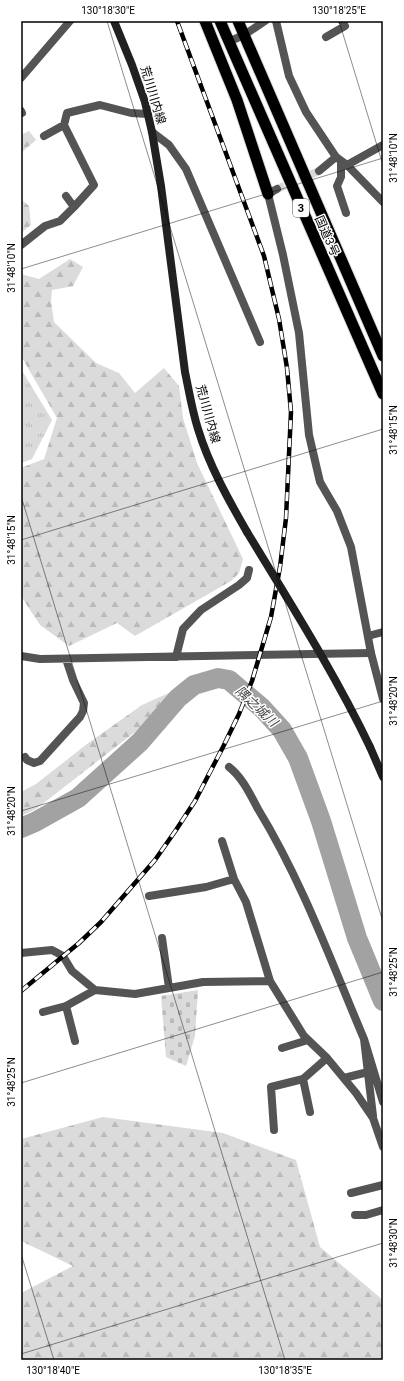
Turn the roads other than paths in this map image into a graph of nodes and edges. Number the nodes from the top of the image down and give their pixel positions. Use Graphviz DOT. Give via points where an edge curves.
graph roads {
  1 [pos="70,21"];
  2 [pos="114,21"];
  3 [pos="205,21"];
  4 [pos="220,21"];
  5 [pos="238,21"];
  6 [pos="265,21"];
  7 [pos="276,21"];
  8 [pos="342,21"];
  9 [pos="244,35"];
  10 [pos="326,37"];
  11 [pos="228,42"];
  12 [pos="21,78"];
  13 [pos="148,114"];
  14 [pos="64,125"];
  15 [pos="152,132"];
  16 [pos="44,136"];
  17 [pos="383,145"];
  18 [pos="341,161"];
  19 [pos="319,171"];
  20 [pos="273,192"];
  21 [pos="66,196"];
  22 [pos="383,202"];
  23 [pos="74,207"];
  24 [pos="346,214"];
  25 [pos="21,245"];
  26 [pos="260,342"];
  27 [pos="383,356"];
  28 [pos="383,394"];
  29 [pos="249,570"];
  30 [pos="383,632"];
  31 [pos="368,636"];
  32 [pos="371,653"];
  33 [pos="22,657"];
  34 [pos="176,657"];
  35 [pos="66,659"];
  36 [pos="383,699"];
  37 [pos="25,757"];
  38 [pos="229,767"];
  39 [pos="383,777"];
  40 [pos="222,842"];
  41 [pos="234,879"];
  42 [pos="149,896"];
  43 [pos="162,938"];
  44 [pos="21,953"];
  45 [pos="270,981"];
  46 [pos="169,988"];
  47 [pos="95,990"];
  48 [pos="66,1006"];
  49 [pos="44,1012"];
  50 [pos="364,1039"];
  51 [pos="308,1040"];
  52 [pos="75,1041"];
  53 [pos="282,1048"];
  54 [pos="327,1058"];
  55 [pos="368,1072"];
  56 [pos="344,1078"];
  57 [pos="303,1079"];
  58 [pos="383,1102"];
  59 [pos="310,1112"];
  60 [pos="373,1118"];
  61 [pos="274,1130"];
  62 [pos="383,1147"];
  63 [pos="383,1185"];
  64 [pos="351,1192"];
  65 [pos="383,1210"];
  66 [pos="355,1215"];
  1 -- 12 [label="street"];
  2 -- 13 [label="main road, 荒川川内線"];
  3 -- 20 [label="highway"];
  4 -- 11 [label="highway, 国道3号 / 3"];
  5 -- 9 [label="highway, 国道3号 / 3"];
  6 -- 9 [label="street"];
  7 -- 18 [label="street" via="289,76 306,112"];
  8 -- 10 [label="street" via="345,26"];
  9 -- 11 [label="street"];
  9 -- 27 [label="highway, 国道3号 / 3"];
  11 -- 28 [label="highway, 国道3号 / 3"];
  13 -- 14 [label="street" via="100,105 67,113"];
  13 -- 15 [label="main road, 荒川川内線"];
  14 -- 16 [label="street"];
  14 -- 23 [label="street" via="94,185"];
  15 -- 26 [label="street" via="169,145 186,169"];
  15 -- 39 [label="main road, 荒川川内線, bridge" via="185,372 198,429 233,508 336,679"];
  17 -- 18 [label="street"];
  18 -- 19 [label="street"];
  18 -- 22 [label="street"];
  18 -- 24 [label="street" via="341,177 337,186"];
  20 -- 31 [label="street" via="299,333 311,442 320,482 337,511 352,547"];
  21 -- 23 [label="street"];
  23 -- 25 [label="street" via="60,221 45,226"];
  29 -- 34 [label="street" via="247,578 201,610 182,629"];
  30 -- 31 [label="street"];
  31 -- 32 [label="street"];
  32 -- 34 [label="street"];
  32 -- 36 [label="street"];
  33 -- 35 [label="street"];
  34 -- 35 [label="street"];
  35 -- 37 [label="street" via="84,703 84,711 40,762 34,763"];
  38 -- 50 [label="street" via="237,773 293,872"];
  40 -- 41 [label="street"];
  41 -- 42 [label="street" via="206,887"];
  41 -- 45 [label="street" via="246,902"];
  43 -- 46 [label="street"];
  44 -- 47 [label="street" via="52,950 64,956 72,971"];
  45 -- 46 [label="street" via="203,982"];
  45 -- 51 [label="street"];
  46 -- 47 [label="street" via="135,994"];
  47 -- 48 [label="street"];
  48 -- 49 [label="street"];
  48 -- 52 [label="street"];
  50 -- 55 [label="street"];
  50 -- 58 [label="street"];
  51 -- 53 [label="street"];
  51 -- 54 [label="street"];
  54 -- 56 [label="street"];
  54 -- 57 [label="street"];
  55 -- 56 [label="street"];
  55 -- 60 [label="street"];
  56 -- 60 [label="street"];
  57 -- 59 [label="street"];
  57 -- 61 [label="street" via="271,1087"];
  60 -- 62 [label="street"];
  63 -- 64 [label="street"];
  65 -- 66 [label="street"];
}
